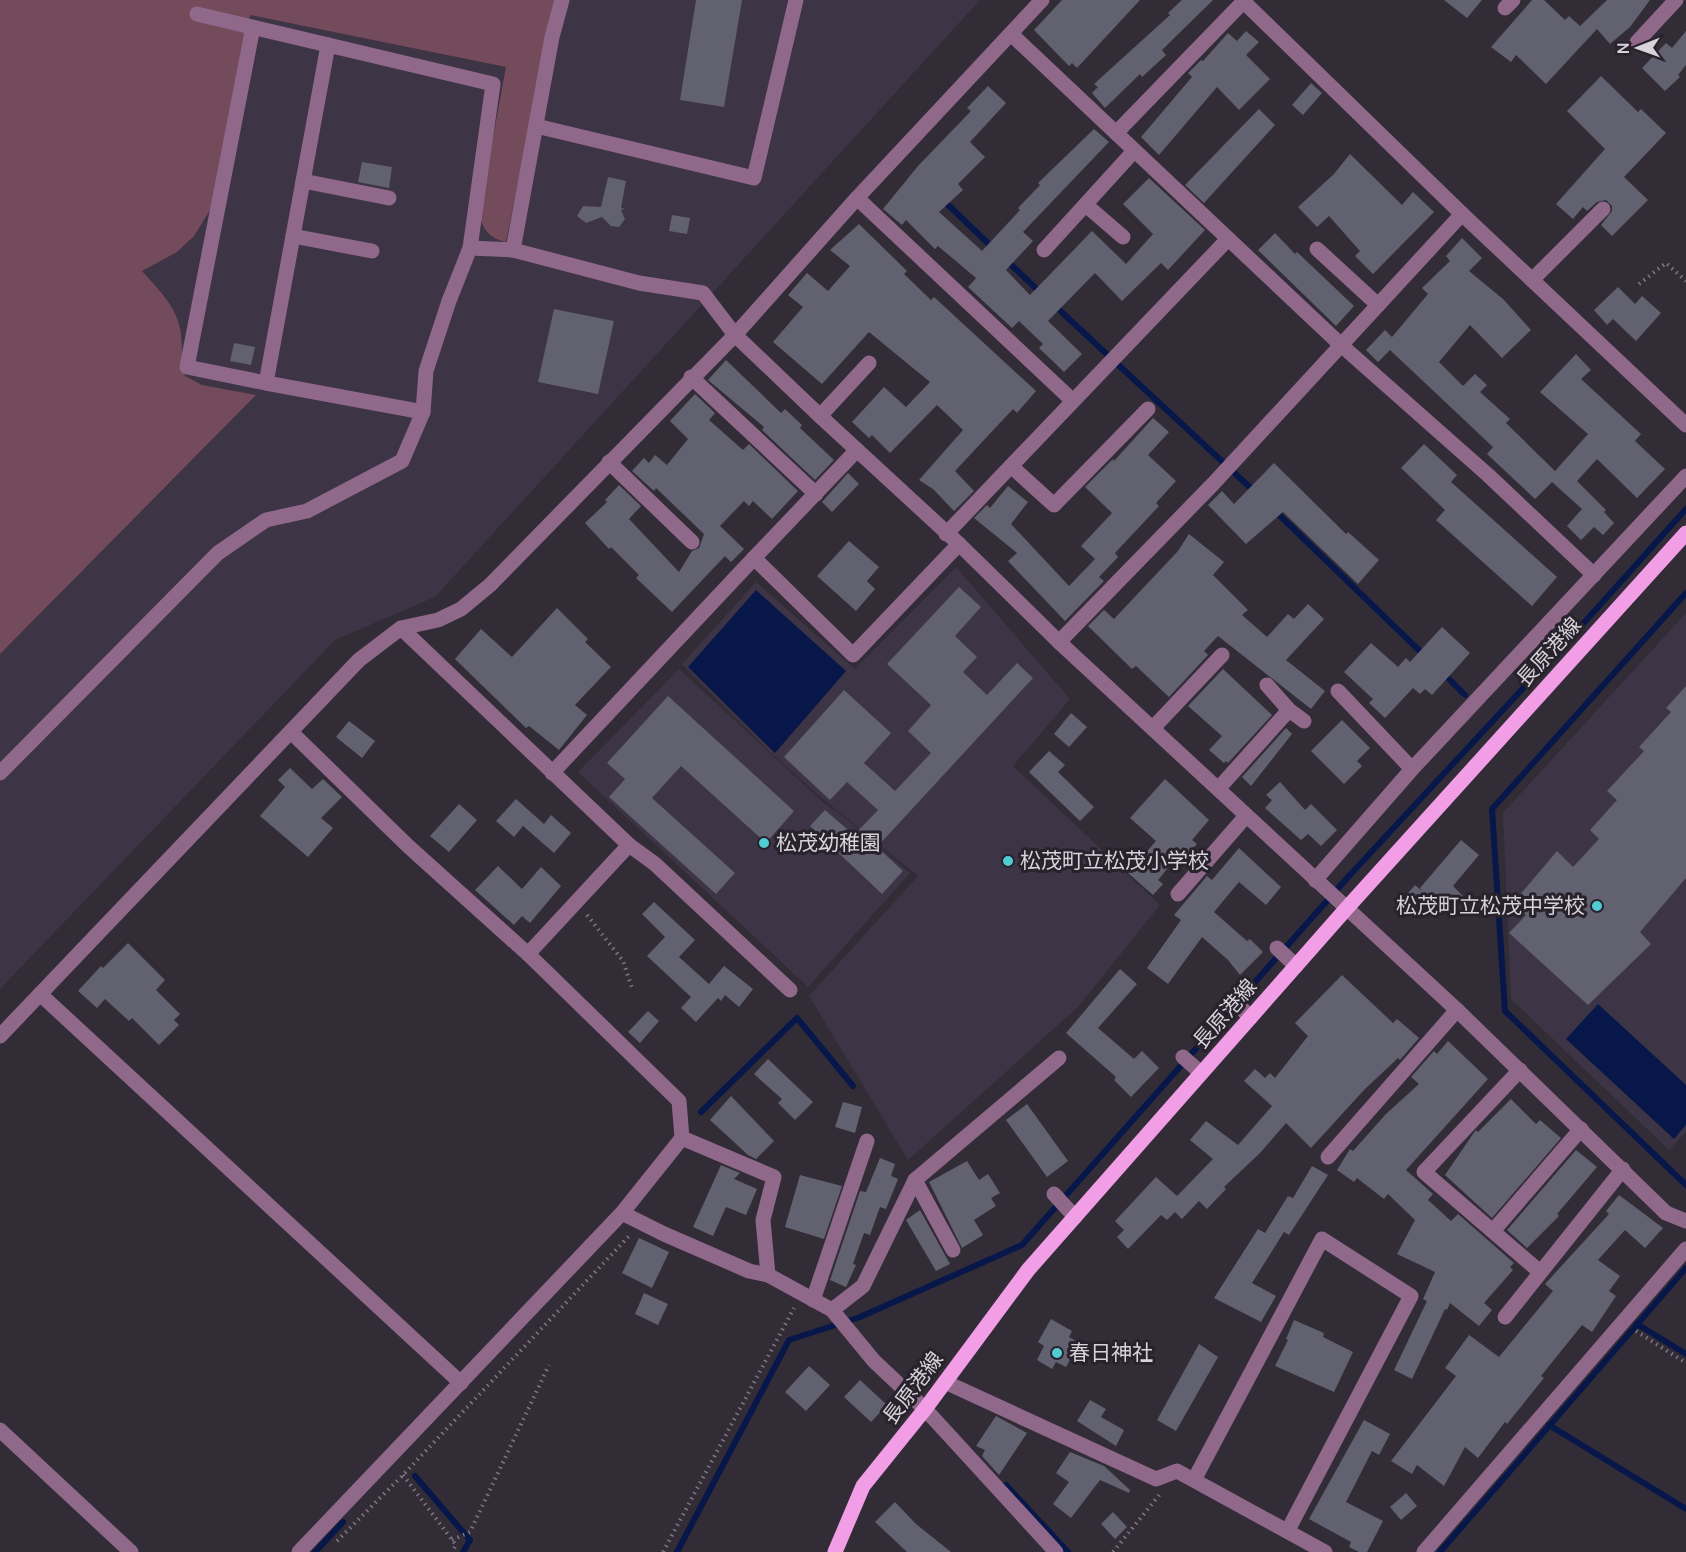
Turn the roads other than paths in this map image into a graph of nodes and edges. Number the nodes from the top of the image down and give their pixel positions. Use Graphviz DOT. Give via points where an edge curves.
graph roads {
  1 [pos="562,0"];
  2 [pos="796,0"];
  3 [pos="1042,0"];
  4 [pos="1676,0"];
  5 [pos="1243,1"];
  6 [pos="197,14"];
  7 [pos="253,27"];
  8 [pos="1011,34"];
  9 [pos="1637,42"];
  10 [pos="328,45"];
  11 [pos="536,126"];
  12 [pos="1116,134"];
  13 [pos="1134,151"];
  14 [pos="303,181"];
  15 [pos="389,198"];
  16 [pos="857,198"];
  17 [pos="1087,206"];
  18 [pos="1603,209"];
  19 [pos="1462,214"];
  20 [pos="293,236"];
  21 [pos="1124,237"];
  22 [pos="1228,239"];
  23 [pos="470,248"];
  24 [pos="1317,249"];
  25 [pos="513,250"];
  26 [pos="1044,250"];
  27 [pos="372,251"];
  28 [pos="1532,280"];
  29 [pos="1378,305"];
  30 [pos="735,334"];
  31 [pos="1341,345"];
  32 [pos="869,363"];
  33 [pos="691,377"];
  34 [pos="266,383"];
  35 [pos="1073,401"];
  36 [pos="1148,409"];
  37 [pos="423,412"];
  38 [pos="820,416"];
  39 [pos="1686,425"];
  40 [pos="857,450"];
  41 [pos="609,462"];
  42 [pos="1011,466"];
  43 [pos="1686,476"];
  44 [pos="816,494"];
  45 [pos="1686,533"];
  46 [pos="946,534"];
  47 [pos="692,542"];
  48 [pos="960,544"];
  49 [pos="754,558"];
  50 [pos="1594,575"];
  51 [pos="402,628"];
  52 [pos="1059,642"];
  53 [pos="1222,655"];
  54 [pos="1267,685"];
  55 [pos="1338,691"];
  56 [pos="1289,710"];
  57 [pos="1304,722"];
  58 [pos="1153,728"];
  59 [pos="291,732"];
  60 [pos="1412,769"];
  61 [pos="0,773"];
  62 [pos="552,774"];
  63 [pos="1218,789"];
  64 [pos="1246,816"];
  65 [pos="629,845"];
  66 [pos="1321,885"];
  67 [pos="1178,894"];
  68 [pos="1342,905"];
  69 [pos="1277,948"];
  70 [pos="528,954"];
  71 [pos="1296,966"];
  72 [pos="790,990"];
  73 [pos="40,994"];
  74 [pos="1234,999"];
  75 [pos="1457,1010"];
  76 [pos="1250,1018"];
  77 [pos="0,1036"];
  78 [pos="1183,1057"];
  79 [pos="1059,1058"];
  80 [pos="1520,1070"];
  81 [pos="1201,1073"];
  82 [pos="1581,1129"];
  83 [pos="682,1138"];
  84 [pos="867,1141"];
  85 [pos="1328,1157"];
  86 [pos="1623,1169"];
  87 [pos="915,1180"];
  88 [pos="1054,1194"];
  89 [pos="622,1213"];
  90 [pos="1075,1216"];
  91 [pos="1686,1221"];
  92 [pos="1493,1231"];
  93 [pos="1686,1249"];
  94 [pos="953,1250"];
  95 [pos="1540,1272"];
  96 [pos="768,1275"];
  97 [pos="807,1297"];
  98 [pos="832,1310"];
  99 [pos="1505,1317"];
  100 [pos="945,1382"];
  101 [pos="461,1383"];
  102 [pos="925,1409"];
  103 [pos="0,1430"];
  104 [pos="1194,1480"];
  105 [pos="1288,1530"];
  106 [pos="131,1552"];
  107 [pos="299,1552"];
  108 [pos="835,1552"];
  109 [pos="1056,1552"];
  110 [pos="1325,1552"];
  111 [pos="1424,1552"];
  1 -- 11 [label="street"];
  2 -- 11 [label="street" via="754,178"];
  3 -- 8 [label="street"];
  4 -- 9 [label="street"];
  5 -- 12 [label="street"];
  5 -- 19 [label="street"];
  6 -- 7 [label="street"];
  7 -- 10 [label="street"];
  7 -- 34 [label="street" via="186,367"];
  8 -- 12 [label="street"];
  8 -- 16 [label="street"];
  10 -- 14 [label="street"];
  10 -- 23 [label="street" via="493,84"];
  11 -- 25 [label="street"];
  12 -- 13 [label="street"];
  13 -- 17 [label="street"];
  13 -- 22 [label="street"];
  14 -- 15 [label="street"];
  14 -- 20 [label="street"];
  16 -- 30 [label="street"];
  16 -- 35 [label="street"];
  17 -- 21 [label="street"];
  17 -- 26 [label="street"];
  18 -- 28 [label="street"];
  19 -- 28 [label="street"];
  19 -- 29 [label="street"];
  20 -- 27 [label="street"];
  20 -- 34 [label="street"];
  22 -- 31 [label="street"];
  22 -- 35 [label="street"];
  23 -- 25 [label="street"];
  23 -- 37 [label="street" via="426,371"];
  24 -- 29 [label="street"];
  25 -- 30 [label="street" via="639,283 703,292"];
  28 -- 39 [label="street"];
  29 -- 31 [label="street"];
  30 -- 33 [label="street"];
  30 -- 38 [label="street"];
  31 -- 50 [label="street"];
  31 -- 52 [label="street"];
  32 -- 38 [label="street"];
  33 -- 41 [label="street"];
  33 -- 44 [label="street"];
  34 -- 37 [label="street"];
  35 -- 42 [label="street"];
  36 -- 42 [label="street" via="1054,505"];
  37 -- 61 [label="street" via="402,461 307,511 266,520 218,553"];
  38 -- 40 [label="street"];
  40 -- 44 [label="street"];
  40 -- 46 [label="street"];
  41 -- 47 [label="street"];
  41 -- 51 [label="street" via="490,585 461,609 438,620"];
  42 -- 46 [label="street"];
  43 -- 50 [label="street"];
  44 -- 49 [label="street"];
  45 -- 68 [label="main road, 長原港線"];
  46 -- 48 [label="street"];
  48 -- 49 [label="street" via="853,655"];
  48 -- 52 [label="street"];
  49 -- 62 [label="street"];
  50 -- 60 [label="street"];
  51 -- 59 [label="street" via="359,660"];
  51 -- 62 [label="street"];
  52 -- 58 [label="street"];
  53 -- 58 [label="street"];
  54 -- 56 [label="street"];
  55 -- 60 [label="street"];
  56 -- 57 [label="street"];
  56 -- 63 [label="street"];
  58 -- 63 [label="street"];
  59 -- 70 [label="street" via="408,846"];
  59 -- 73 [label="street"];
  60 -- 66 [label="street"];
  62 -- 65 [label="street"];
  63 -- 64 [label="street"];
  64 -- 66 [label="street"];
  64 -- 67 [label="street"];
  65 -- 70 [label="street"];
  65 -- 72 [label="street" via="655,864"];
  66 -- 68 [label="street"];
  68 -- 71 [label="main road, 長原港線"];
  68 -- 75 [label="street"];
  69 -- 71 [label="street"];
  70 -- 83 [label="street" via="679,1101"];
  71 -- 76 [label="main road, 長原港線"];
  73 -- 77 [label="street"];
  73 -- 101 [label="street"];
  74 -- 76 [label="street"];
  75 -- 80 [label="street"];
  75 -- 85 [label="street"];
  76 -- 81 [label="main road, 長原港線"];
  78 -- 81 [label="street"];
  79 -- 87 [label="street"];
  80 -- 82 [label="street"];
  80 -- 92 [label="street" via="1424,1172"];
  81 -- 90 [label="main road, 長原港線"];
  82 -- 86 [label="street"];
  82 -- 92 [label="street"];
  83 -- 89 [label="street"];
  83 -- 96 [label="street" via="774,1177 763,1220"];
  84 -- 97 [label="street"];
  86 -- 91 [label="street" via="1666,1213"];
  86 -- 95 [label="street"];
  87 -- 94 [label="street"];
  87 -- 98 [label="street" via="862,1286"];
  88 -- 90 [label="street"];
  89 -- 96 [label="street"];
  89 -- 101 [label="street"];
  90 -- 100 [label="main road, 長原港線" via="1028,1270"];
  92 -- 95 [label="street"];
  93 -- 111 [label="street"];
  95 -- 99 [label="street"];
  96 -- 97 [label="street"];
  97 -- 98 [label="street"];
  98 -- 102 [label="street" via="874,1361"];
  100 -- 102 [label="main road, 長原港線"];
  100 -- 104 [label="street" via="1156,1479 1178,1472"];
  101 -- 107 [label="street"];
  102 -- 108 [label="main road, 長原港線" via="863,1486"];
  102 -- 109 [label="street"];
  103 -- 106 [label="street"];
  104 -- 105 [label="street"];
  104 -- 105 [label="street" via="1322,1239 1412,1296"];
  105 -- 110 [label="street"];
}
